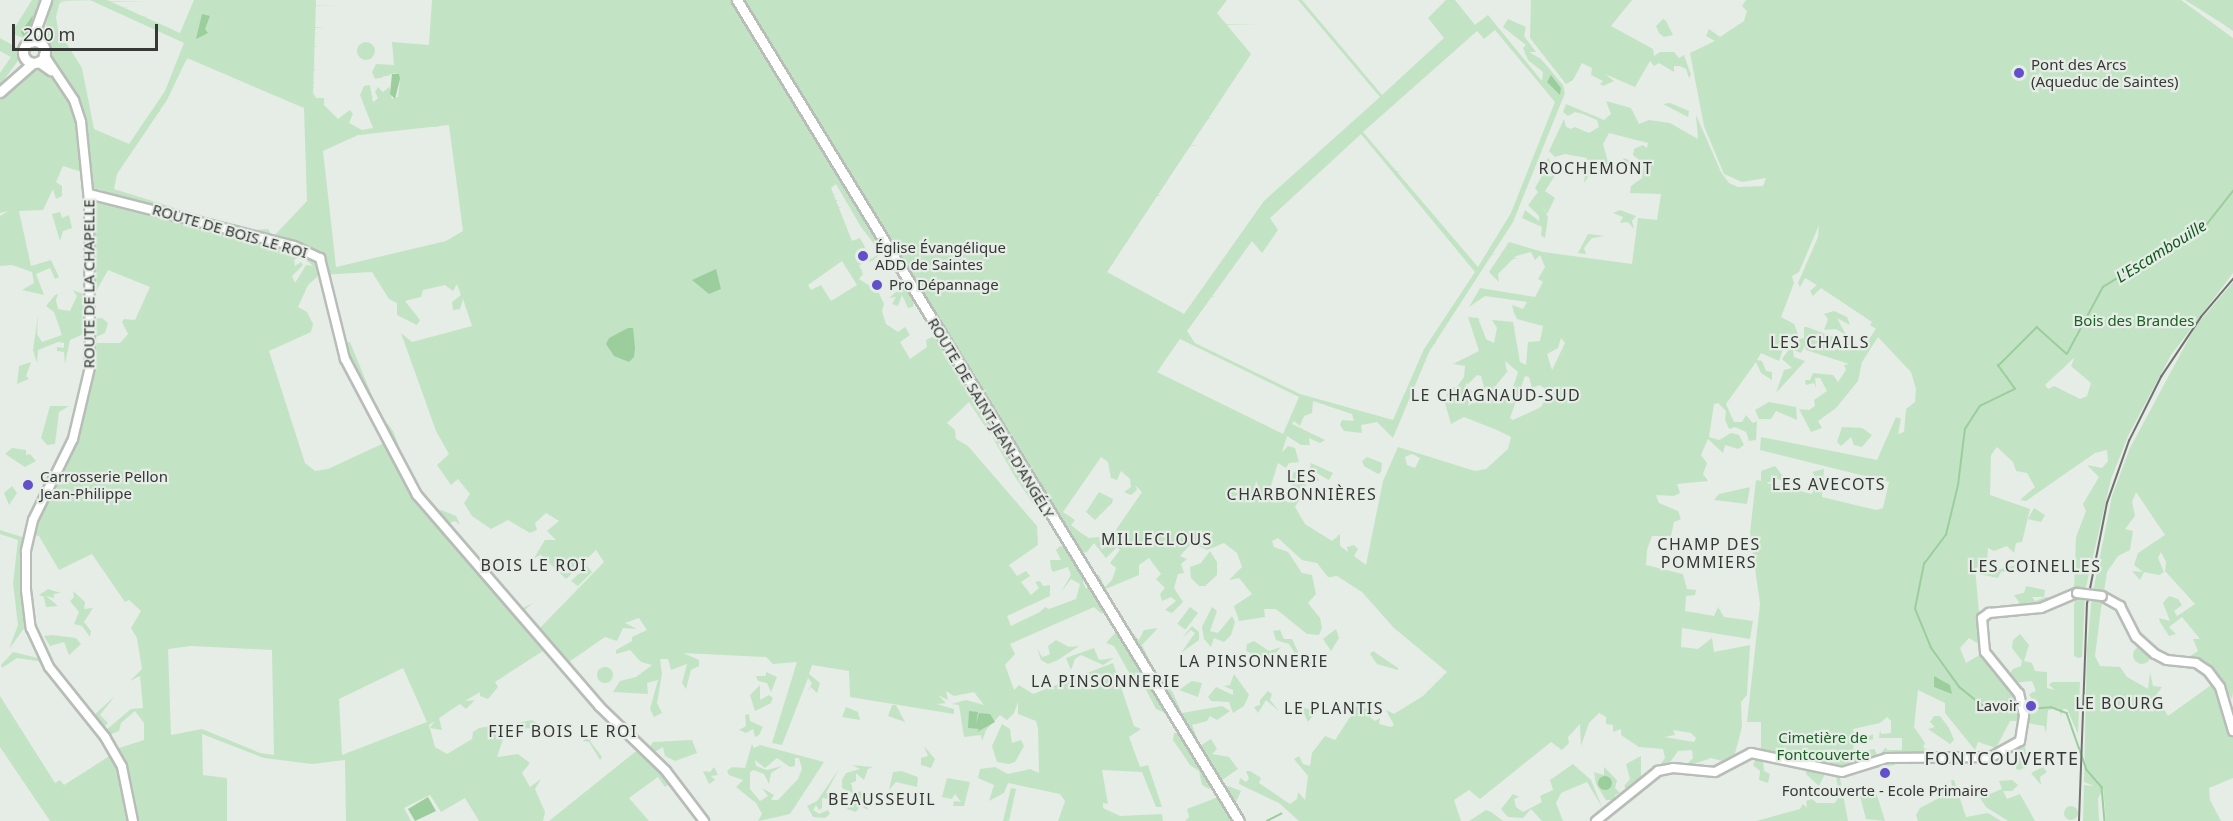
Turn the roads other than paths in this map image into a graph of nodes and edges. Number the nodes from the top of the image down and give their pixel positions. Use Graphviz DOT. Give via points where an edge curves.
graph roads {
  1 [pos="46,0"];
  2 [pos="737,0"];
  3 [pos="35,42"];
  4 [pos="35,59"];
  5 [pos="0,92"];
  6 [pos="89,194"];
  7 [pos="1151,682"];
  8 [pos="2233,731"];
  9 [pos="133,821"];
  10 [pos="704,821"];
  11 [pos="1232,821"];
  12 [pos="1239,821"];
  13 [pos="1596,821"];
  1 -- 3 [label="main road"];
  2 -- 7 [label="main road, ROUTE DE SAINT-JEAN-D'ANGÉLY"];
  3 -- 4 [label="main road"];
  3 -- 4 [label="main road" via="24,48"];
  4 -- 5 [label="main road"];
  4 -- 6 [label="main road, ROUTE DE LA CHAPELLE" via="54,73 74,100 81,122"];
  6 -- 9 [label="main road, ROUTE DE LA CHAPELLE" via="88,384 68,453 33,520 26,551 26,590 32,628 49,668 105,737 122,767"];
  6 -- 10 [label="street, ROUTE DE BOIS LE ROI" via="294,246 320,258 345,359 417,495 599,706 666,771"];
  7 -- 11 [label="main road, ROUTE DE SAINT-JEAN-D'ANGÉLY"];
  7 -- 12 [label="main road, ROUTE DE SAINT-JEAN-D'ANGÉLY"];
  8 -- 13 [label="street, bridge" via="2220,687 2208,671 2196,663 2167,660 2155,654 2136,637 2117,603 2077,592 2041,608 1984,614 1981,630 1985,652 2019,694 2023,708 2023,734 2017,744 1987,758 1887,758 1842,772 1751,753 1715,772 1665,769 1651,775"];
}
